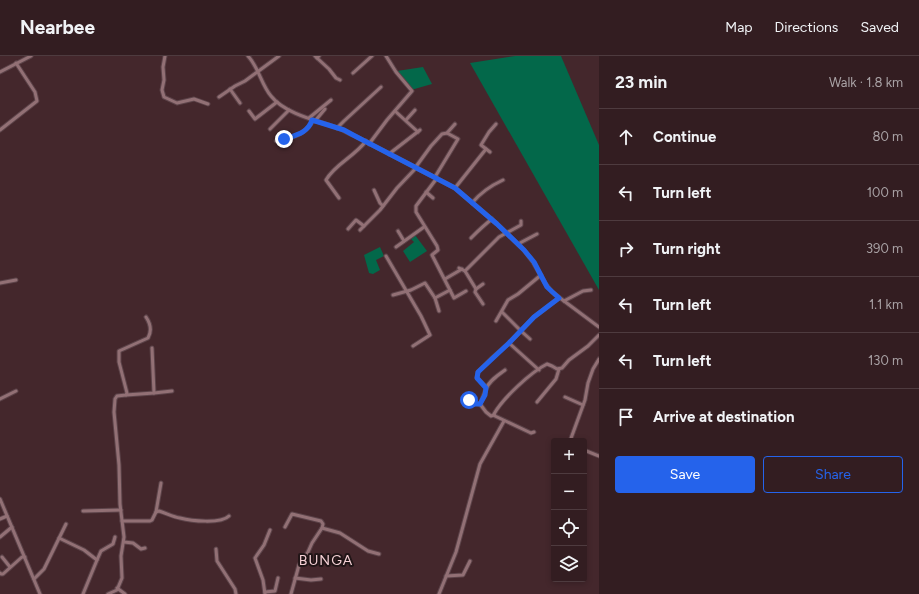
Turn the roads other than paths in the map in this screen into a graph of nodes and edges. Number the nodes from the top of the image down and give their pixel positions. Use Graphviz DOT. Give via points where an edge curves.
graph roads {
  1 [pos="31,56"];
  2 [pos="165,56"];
  3 [pos="248,56"];
  4 [pos="279,56"];
  5 [pos="372,56"];
  6 [pos="386,56"];
  7 [pos="317,57"];
  8 [pos="25,58"];
  9 [pos="16,63"];
  10 [pos="258,71"];
  11 [pos="0,72"];
  12 [pos="353,73"];
  13 [pos="340,80"];
  14 [pos="380,86"];
  15 [pos="230,89"];
  16 [pos="219,97"];
  17 [pos="331,100"];
  18 [pos="240,102"];
  19 [pos="277,102"];
  20 [pos="208,104"];
  21 [pos="325,109"];
  22 [pos="289,110"];
  23 [pos="415,110"];
  24 [pos="249,111"];
  25 [pos="395,111"];
  26 [pos="312,120"];
  27 [pos="406,120"];
  28 [pos="455,124"];
  29 [pos="496,124"];
  30 [pos="338,128"];
  31 [pos="270,129"];
  32 [pos="0,130"];
  33 [pos="447,133"];
  34 [pos="276,141"];
  35 [pos="367,142"];
  36 [pos="486,149"];
  37 [pos="490,152"];
  38 [pos="388,154"];
  39 [pos="416,168"];
  40 [pos="436,178"];
  41 [pos="503,180"];
  42 [pos="455,188"];
  43 [pos="374,190"];
  44 [pos="426,192"];
  45 [pos="339,198"];
  46 [pos="433,198"];
  47 [pos="472,203"];
  48 [pos="384,206"];
  49 [pos="492,219"];
  50 [pos="521,221"];
  51 [pos="364,226"];
  52 [pos="424,227"];
  53 [pos="348,229"];
  54 [pos="360,230"];
  55 [pos="398,231"];
  56 [pos="507,233"];
  57 [pos="537,234"];
  58 [pos="471,238"];
  59 [pos="404,241"];
  60 [pos="518,244"];
  61 [pos="396,247"];
  62 [pos="386,256"];
  63 [pos="462,269"];
  64 [pos="541,275"];
  65 [pos="445,279"];
  66 [pos="16,280"];
  67 [pos="0,283"];
  68 [pos="483,284"];
  69 [pos="476,289"];
  70 [pos="450,290"];
  71 [pos="591,290"];
  72 [pos="466,291"];
  73 [pos="406,292"];
  74 [pos="393,295"];
  75 [pos="435,298"];
  76 [pos="559,298"];
  77 [pos="564,302"];
  78 [pos="483,304"];
  79 [pos="440,311"];
  80 [pos="502,312"];
  81 [pos="146,317"];
  82 [pos="496,321"];
  83 [pos="599,327"];
  84 [pos="521,331"];
  85 [pos="599,335"];
  86 [pos="530,339"];
  87 [pos="509,343"];
  88 [pos="413,346"];
  89 [pos="152,348"];
  90 [pos="599,359"];
  91 [pos="559,369"];
  92 [pos="505,370"];
  93 [pos="539,370"];
  94 [pos="486,388"];
  95 [pos="16,391"];
  96 [pos="172,391"];
  97 [pos="154,393"];
  98 [pos="126,395"];
  99 [pos="565,397"];
  100 [pos="468,398"];
  101 [pos="0,399"];
  102 [pos="537,402"];
  103 [pos="480,404"];
  104 [pos="583,405"];
  105 [pos="494,415"];
  106 [pos="504,421"];
  107 [pos="534,432"];
  108 [pos="571,438"];
  109 [pos="587,451"];
  110 [pos="599,456"];
  111 [pos="161,483"];
  112 [pos="0,499"];
  113 [pos="121,510"];
  114 [pos="83,511"];
  115 [pos="156,512"];
  116 [pos="7,516"];
  117 [pos="229,516"];
  118 [pos="0,519"];
  119 [pos="122,521"];
  120 [pos="66,524"];
  121 [pos="12,527"];
  122 [pos="285,527"];
  123 [pos="322,528"];
  124 [pos="270,530"];
  125 [pos="0,537"];
  126 [pos="115,537"];
  127 [pos="58,538"];
  128 [pos="124,542"];
  129 [pos="145,548"];
  130 [pos="216,549"];
  131 [pos="379,554"];
  132 [pos="2,557"];
  133 [pos="25,557"];
  134 [pos="97,560"];
  135 [pos="470,561"];
  136 [pos="10,567"];
  137 [pos="0,573"];
  138 [pos="446,576"];
  139 [pos="278,578"];
  140 [pos="295,578"];
  141 [pos="34,579"];
  142 [pos="321,579"];
  143 [pos="118,588"];
  144 [pos="265,593"];
  145 [pos="40,594"];
  146 [pos="83,594"];
  147 [pos="108,594"];
  148 [pos="125,594"];
  149 [pos="236,594"];
  150 [pos="291,594"];
  151 [pos="439,594"];
  1 -- 8 [label="street"];
  2 -- 20 [label="street" via="162,90 164,97 178,103 194,99"];
  3 -- 10 [label="street"];
  4 -- 10 [label="street"];
  5 -- 12 [label="street"];
  6 -- 25 [label="street" via="412,92"];
  7 -- 13 [label="street"];
  8 -- 9 [label="street"];
  9 -- 11 [label="street"];
  9 -- 32 [label="street" via="37,101"];
  10 -- 15 [label="street"];
  10 -- 19 [label="street" via="267,90"];
  14 -- 30 [label="street"];
  15 -- 16 [label="street"];
  15 -- 18 [label="street"];
  17 -- 26 [label="street"];
  19 -- 22 [label="street"];
  19 -- 24 [label="street" via="255,119"];
  21 -- 26 [label="street"];
  22 -- 26 [label="street"];
  22 -- 31 [label="street"];
  23 -- 27 [label="street"];
  25 -- 27 [label="street"];
  25 -- 35 [label="street"];
  26 -- 30 [label="street"];
  26 -- 34 [label="street" via="309,128 302,133"];
  27 -- 38 [label="street" via="419,131"];
  28 -- 33 [label="street"];
  29 -- 36 [label="street" via="481,145"];
  30 -- 35 [label="street"];
  33 -- 39 [label="street" via="442,134 431,146"];
  33 -- 40 [label="street" via="458,139"];
  35 -- 38 [label="street"];
  35 -- 45 [label="street" via="326,180"];
  36 -- 37 [label="street"];
  36 -- 42 [label="street"];
  38 -- 39 [label="street"];
  39 -- 40 [label="street"];
  39 -- 48 [label="street"];
  40 -- 42 [label="street"];
  40 -- 44 [label="street"];
  41 -- 47 [label="street" via="480,193"];
  42 -- 47 [label="street"];
  43 -- 48 [label="street"];
  44 -- 46 [label="street"];
  44 -- 52 [label="street" via="415,208"];
  47 -- 49 [label="street"];
  48 -- 51 [label="street"];
  49 -- 56 [label="street"];
  49 -- 58 [label="street"];
  50 -- 56 [label="street" via="521,225"];
  51 -- 53 [label="street" via="356,220"];
  51 -- 54 [label="street"];
  52 -- 59 [label="street"];
  52 -- 65 [label="street" via="437,246 438,250 432,256"];
  55 -- 59 [label="street"];
  56 -- 60 [label="street"];
  56 -- 63 [label="street"];
  57 -- 60 [label="street"];
  59 -- 61 [label="street"];
  60 -- 64 [label="street" via="528,254"];
  62 -- 73 [label="street"];
  63 -- 65 [label="street"];
  63 -- 69 [label="street"];
  64 -- 76 [label="street" via="547,287"];
  64 -- 80 [label="street" via="508,300"];
  65 -- 70 [label="street"];
  66 -- 67 [label="street"];
  68 -- 69 [label="street"];
  69 -- 78 [label="street" via="475,292"];
  70 -- 72 [label="street" via="454,298"];
  70 -- 75 [label="street"];
  71 -- 77 [label="street" via="583,291"];
  73 -- 74 [label="street"];
  73 -- 75 [label="street" via="425,283"];
  73 -- 88 [label="street" via="430,335"];
  75 -- 79 [label="street"];
  76 -- 77 [label="street"];
  76 -- 84 [label="street" via="534,317"];
  77 -- 83 [label="street"];
  80 -- 82 [label="street"];
  80 -- 84 [label="street"];
  81 -- 98 [label="street" via="150,330 148,338 118,351"];
  84 -- 86 [label="street"];
  84 -- 87 [label="street"];
  85 -- 91 [label="street"];
  87 -- 93 [label="street"];
  87 -- 94 [label="street" via="477,375"];
  89 -- 97 [label="street"];
  90 -- 104 [label="street" via="588,383"];
  91 -- 93 [label="street" via="547,364"];
  91 -- 102 [label="street" via="556,379"];
  92 -- 94 [label="street"];
  93 -- 105 [label="street" via="508,396"];
  94 -- 103 [label="street"];
  95 -- 101 [label="street"];
  96 -- 97 [label="street"];
  97 -- 98 [label="street"];
  98 -- 113 [label="street" via="117,396 114,412"];
  99 -- 104 [label="street"];
  100 -- 103 [label="street" via="472,403"];
  103 -- 105 [label="street" via="491,416"];
  104 -- 108 [label="street"];
  105 -- 106 [label="street"];
  106 -- 107 [label="street"];
  106 -- 138 [label="street" via="480,464 457,548"];
  109 -- 110 [label="street"];
  111 -- 115 [label="street"];
  112 -- 116 [label="street"];
  113 -- 114 [label="street"];
  113 -- 119 [label="street"];
  115 -- 117 [label="street" via="188,520 220,520"];
  115 -- 119 [label="street" via="150,521"];
  116 -- 118 [label="street"];
  116 -- 121 [label="street"];
  119 -- 128 [label="street"];
  120 -- 127 [label="street"];
  121 -- 125 [label="street"];
  121 -- 133 [label="street"];
  122 -- 123 [label="street" via="292,514 322,521"];
  123 -- 131 [label="street" via="340,533 368,551"];
  123 -- 140 [label="street" via="299,565"];
  124 -- 144 [label="street" via="255,558"];
  126 -- 134 [label="street" via="113,544 101,551"];
  127 -- 134 [label="street" via="84,550"];
  127 -- 141 [label="street" via="44,569"];
  128 -- 129 [label="street" via="133,543 141,549"];
  128 -- 143 [label="street" via="120,556 122,578"];
  130 -- 149 [label="street" via="217,561"];
  132 -- 136 [label="street"];
  133 -- 136 [label="street"];
  133 -- 141 [label="street"];
  134 -- 146 [label="street"];
  135 -- 138 [label="street" via="463,575"];
  136 -- 137 [label="street" via="3,574"];
  138 -- 151 [label="street"];
  139 -- 144 [label="street" via="275,591"];
  140 -- 142 [label="street"];
  140 -- 150 [label="street"];
  141 -- 145 [label="street"];
  143 -- 147 [label="street"];
  143 -- 148 [label="street"];
}
